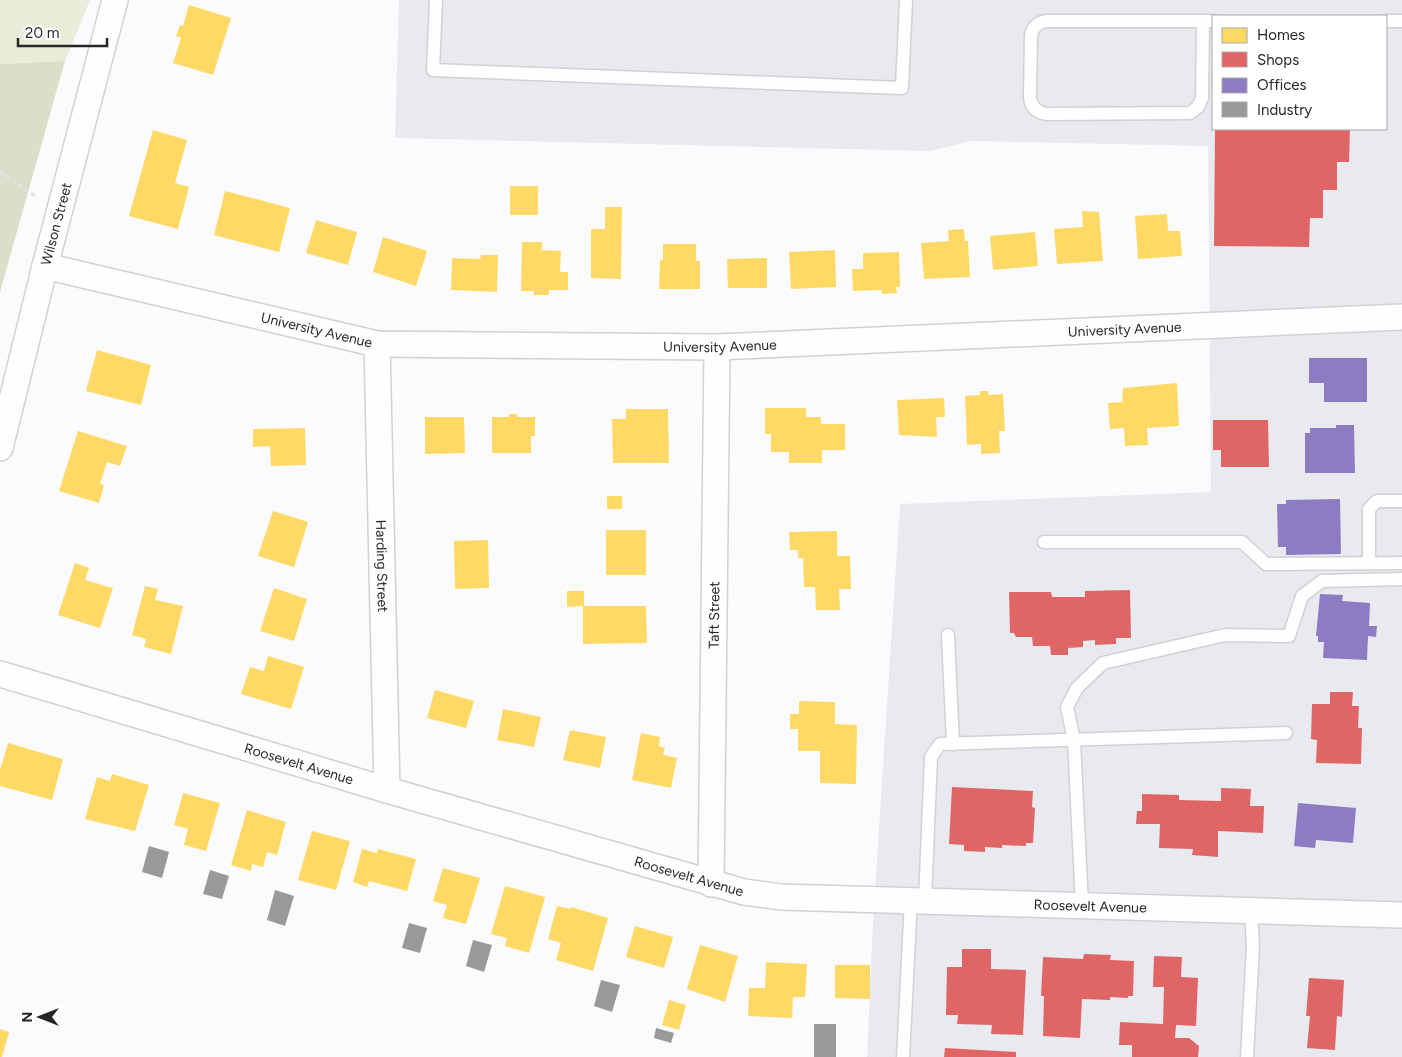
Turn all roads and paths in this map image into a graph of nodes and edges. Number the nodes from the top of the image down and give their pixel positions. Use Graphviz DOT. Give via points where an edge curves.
graph roads {
  1 [pos="115,0"];
  2 [pos="436,0"];
  3 [pos="906,0"];
  4 [pos="1208,21"];
  5 [pos="1387,21"];
  6 [pos="1402,21"];
  7 [pos="0,172"];
  8 [pos="62,203"];
  9 [pos="45,266"];
  10 [pos="1402,317"];
  11 [pos="377,344"];
  12 [pos="717,347"];
  13 [pos="0,448"];
  14 [pos="1402,501"];
  15 [pos="1044,542"];
  16 [pos="1369,563"];
  17 [pos="1402,563"];
  18 [pos="1402,579"];
  19 [pos="948,635"];
  20 [pos="0,674"];
  21 [pos="1286,733"];
  22 [pos="1074,740"];
  23 [pos="953,744"];
  24 [pos="387,790"];
  25 [pos="710,884"];
  26 [pos="918,900"];
  27 [pos="1082,905"];
  28 [pos="1251,910"];
  29 [pos="1402,915"];
  30 [pos="903,1057"];
  31 [pos="1247,1057"];
  1 -- 8 [label="street, Wilson Street"];
  2 -- 3 [label="lane" via="433,70 902,88"];
  4 -- 4 [label="lane" via="1202,98 1198,107 1190,112 1046,114 1032,105 1031,36 1040,23"];
  5 -- 6 [label="lane"];
  7 -- 8 [label="path" via="35,196"];
  8 -- 9 [label="street, Wilson Street"];
  9 -- 11 [label="street, University Avenue"];
  9 -- 13 [label="street, Wilson Street"];
  10 -- 12 [label="street, University Avenue"];
  11 -- 12 [label="street, University Avenue"];
  11 -- 24 [label="street, Harding Street"];
  12 -- 25 [label="street, Taft Street"];
  14 -- 16 [label="lane" via="1377,501 1369,509"];
  15 -- 16 [label="lane" via="1242,542 1266,564"];
  16 -- 17 [label="lane"];
  18 -- 22 [label="lane" via="1322,581 1302,596 1289,636 1225,635 1103,662 1076,688 1067,708"];
  19 -- 23 [label="lane"];
  20 -- 24 [label="street, Roosevelt Avenue"];
  21 -- 22 [label="lane"];
  22 -- 23 [label="lane"];
  22 -- 27 [label="lane"];
  23 -- 26 [label="lane" via="940,744 931,757"];
  24 -- 25 [label="street, Roosevelt Avenue"];
  25 -- 26 [label="street, Roosevelt Avenue" via="782,897"];
  26 -- 27 [label="street, Roosevelt Avenue"];
  26 -- 30 [label="lane"];
  27 -- 28 [label="street, Roosevelt Avenue"];
  28 -- 29 [label="street, Roosevelt Avenue"];
  28 -- 31 [label="lane" via="1253,946"];
}
